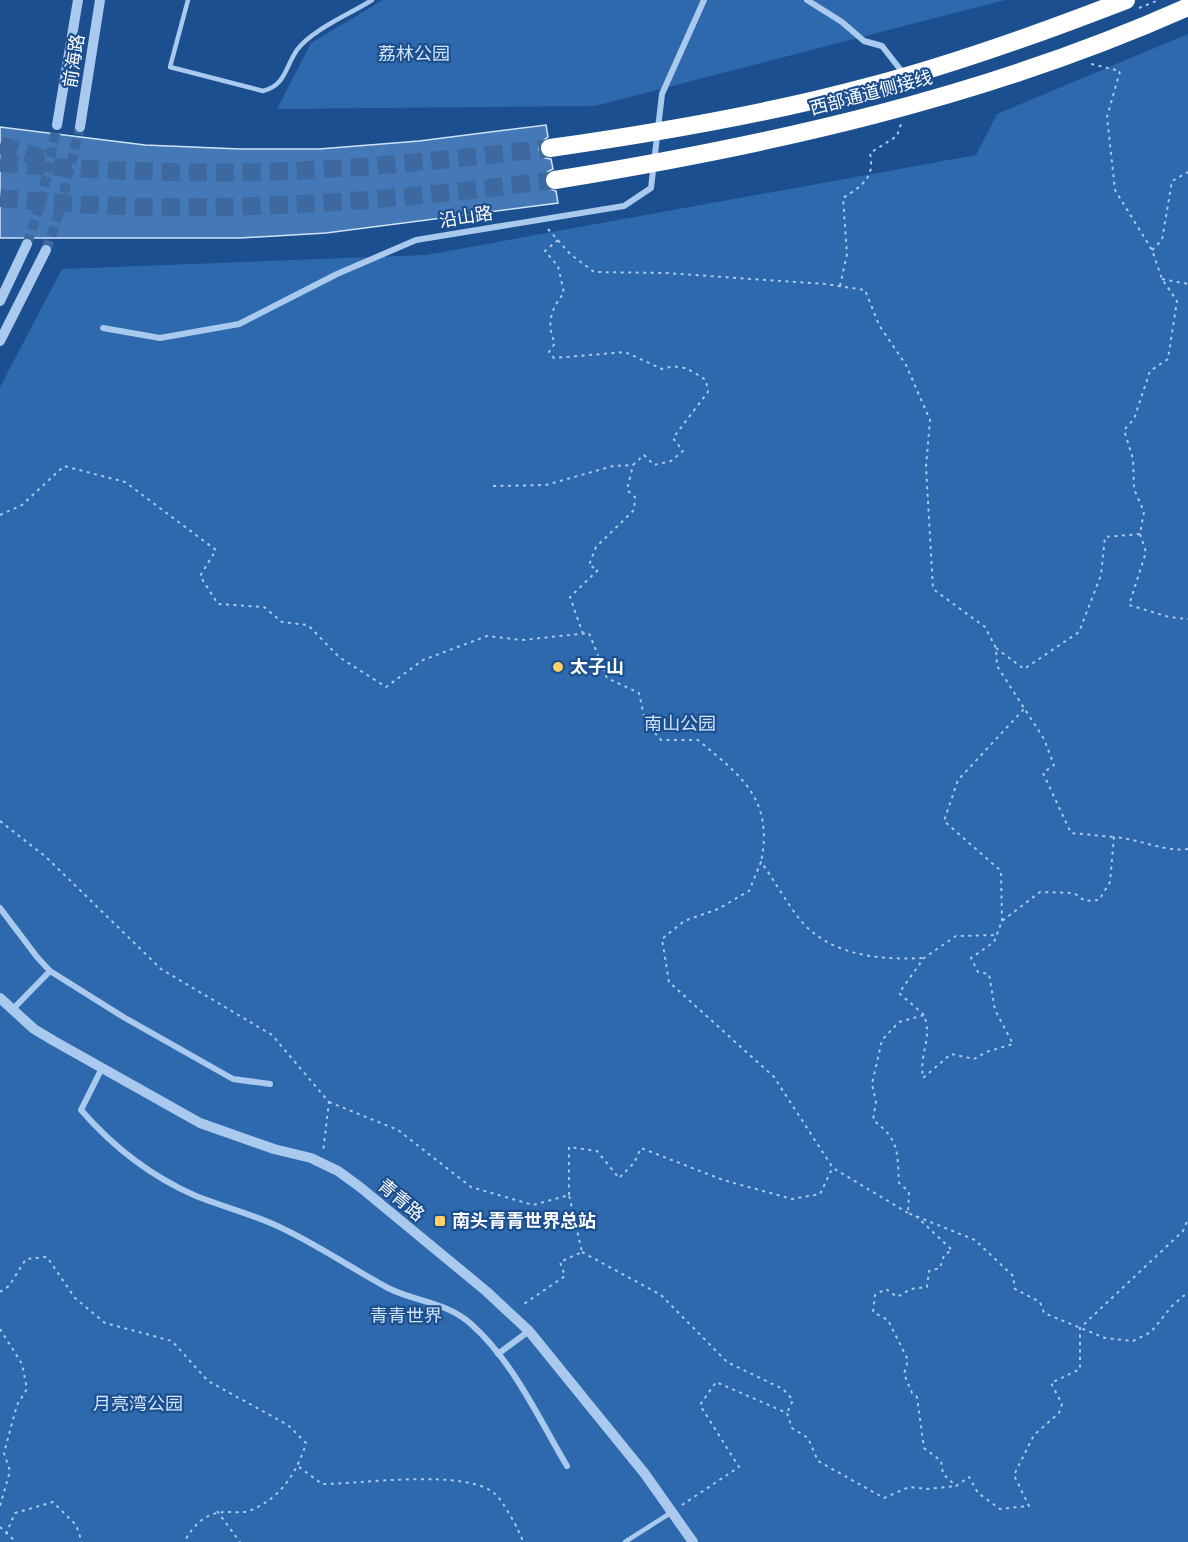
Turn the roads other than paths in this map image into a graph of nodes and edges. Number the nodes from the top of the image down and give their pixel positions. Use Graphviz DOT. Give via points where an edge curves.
graph roads {
  1 [pos="78,0"];
  2 [pos="100,0"];
  3 [pos="188,0"];
  4 [pos="372,0"];
  5 [pos="704,0"];
  6 [pos="807,0"];
  7 [pos="1126,0"];
  8 [pos="1188,7"];
  9 [pos="914,87"];
  10 [pos="57,125"];
  11 [pos="80,127"];
  12 [pos="550,148"];
  13 [pos="555,180"];
  14 [pos="27,244"];
  15 [pos="46,250"];
  16 [pos="0,301"];
  17 [pos="103,328"];
  18 [pos="0,341"];
  19 [pos="0,908"];
  20 [pos="50,971"];
  21 [pos="0,998"];
  22 [pos="12,1010"];
  23 [pos="102,1068"];
  24 [pos="270,1084"];
  25 [pos="529,1331"];
  26 [pos="498,1354"];
  27 [pos="567,1466"];
  28 [pos="672,1512"];
  29 [pos="693,1541"];
  30 [pos="625,1542"];
  1 -- 10 [label="street, 前海路"];
  2 -- 11 [label="street, 前海路"];
  3 -- 4 [label="lane" via="170,67 263,91 282,81 297,50 308,39"];
  5 -- 17 [label="street, 沿山路" via="662,94 651,188 624,206 416,240 337,274 239,324 160,338"];
  6 -- 9 [label="street" via="864,41 882,46"];
  7 -- 12 [label="highway, 西部通道侧接线, bridge" via="968,58 867,87 649,134"];
  8 -- 13 [label="highway, 西部通道侧接线, bridge" via="1074,53 882,113 782,139"];
  14 -- 16 [label="street"];
  15 -- 18 [label="street"];
  19 -- 20 [label="street"];
  20 -- 22 [label="street"];
  20 -- 24 [label="street" via="233,1079"];
  21 -- 22 [label="street, 青青路"];
  22 -- 23 [label="street, 青青路" via="34,1029"];
  23 -- 25 [label="street, 青青路" via="200,1123 322,1163 360,1187"];
  23 -- 26 [label="street" via="81,1110 101,1134 138,1165 195,1195 311,1242 389,1289 442,1305 471,1324"];
  25 -- 26 [label="street"];
  25 -- 28 [label="street, 青青路"];
  26 -- 27 [label="street"];
  28 -- 29 [label="street, 青青路"];
  28 -- 30 [label="lane"];
}
